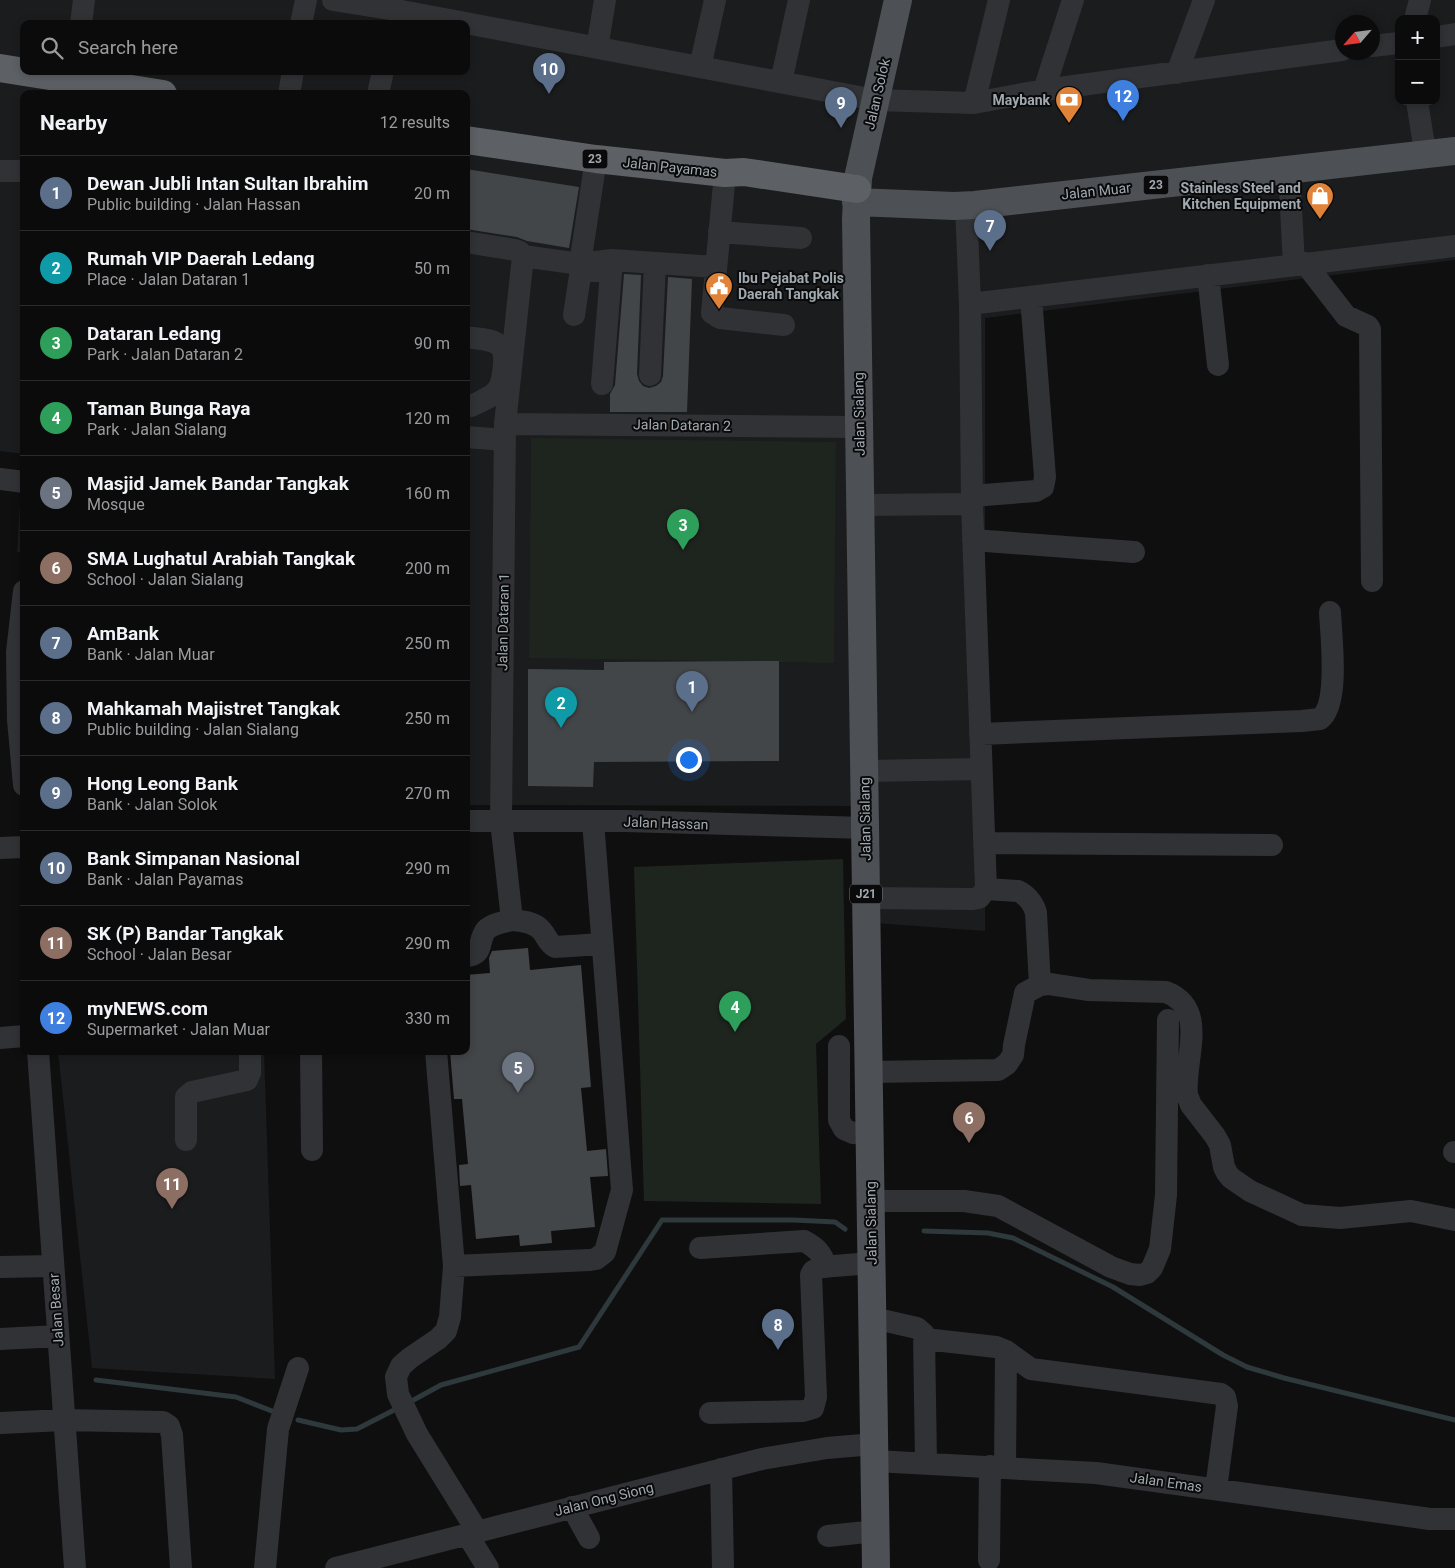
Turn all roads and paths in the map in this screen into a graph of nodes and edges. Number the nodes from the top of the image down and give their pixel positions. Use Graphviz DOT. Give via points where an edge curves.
graph roads {
  1 [pos="84,0"];
  2 [pos="306,0"];
  3 [pos="333,0"];
  4 [pos="605,0"];
  5 [pos="715,0"];
  6 [pos="799,0"];
  7 [pos="898,0"];
  8 [pos="999,0"];
  9 [pos="1073,0"];
  10 [pos="1204,0"];
  11 [pos="1420,0"];
  12 [pos="402,12"];
  13 [pos="1416,15"];
  14 [pos="82,20"];
  15 [pos="303,20"];
  16 [pos="445,20"];
  17 [pos="470,25"];
  18 [pos="1455,34"];
  19 [pos="1440,36"];
  20 [pos="1395,43"];
  21 [pos="1380,45"];
  22 [pos="597,48"];
  23 [pos="1335,51"];
  24 [pos="700,67"];
  25 [pos="0,68"];
  26 [pos="20,71"];
  27 [pos="1177,73"];
  28 [pos="42,75"];
  29 [pos="292,75"];
  30 [pos="382,75"];
  31 [pos="85,82"];
  32 [pos="781,82"];
  33 [pos="138,90"];
  34 [pos="290,90"];
  35 [pos="379,90"];
  36 [pos="1044,90"];
  37 [pos="875,100"];
  38 [pos="974,103"];
  39 [pos="1419,105"];
  40 [pos="1455,136"];
  41 [pos="1423,139"];
  42 [pos="470,141"];
  43 [pos="1455,151"];
  44 [pos="596,160"];
  45 [pos="1289,170"];
  46 [pos="0,171"];
  47 [pos="20,171"];
  48 [pos="725,173"];
  49 [pos="857,196"];
  50 [pos="966,205"];
  51 [pos="719,232"];
  52 [pos="801,238"];
  53 [pos="470,243"];
  54 [pos="1455,246"];
  55 [pos="523,256"];
  56 [pos="655,263"];
  57 [pos="580,264"];
  58 [pos="1300,264"];
  59 [pos="612,265"];
  60 [pos="716,267"];
  61 [pos="1208,275"];
  62 [pos="1031,297"];
  63 [pos="970,304"];
  64 [pos="574,315"];
  65 [pos="784,325"];
  66 [pos="470,338"];
  67 [pos="1218,365"];
  68 [pos="650,375"];
  69 [pos="602,384"];
  70 [pos="471,406"];
  71 [pos="859,427"];
  72 [pos="505,432"];
  73 [pos="470,436"];
  74 [pos="0,478"];
  75 [pos="20,481"];
  76 [pos="972,500"];
  77 [pos="860,505"];
  78 [pos="973,540"];
  79 [pos="1134,552"];
  80 [pos="1372,581"];
  81 [pos="1330,612"];
  82 [pos="20,660"];
  83 [pos="20,730"];
  84 [pos="980,734"];
  85 [pos="981,769"];
  86 [pos="864,771"];
  87 [pos="470,821"];
  88 [pos="501,821"];
  89 [pos="593,821"];
  90 [pos="865,828"];
  91 [pos="1272,845"];
  92 [pos="20,847"];
  93 [pos="0,848"];
  94 [pos="986,853"];
  95 [pos="986,890"];
  96 [pos="866,898"];
  97 [pos="512,920"];
  98 [pos="602,944"];
  99 [pos="470,955"];
  100 [pos="1040,985"];
  101 [pos="1168,1020"];
  102 [pos="20,1036"];
  103 [pos="0,1038"];
  104 [pos="839,1046"];
  105 [pos="38,1055"];
  106 [pos="250,1055"];
  107 [pos="311,1055"];
  108 [pos="436,1055"];
  109 [pos="869,1072"];
  110 [pos="870,1134"];
  111 [pos="186,1140"];
  112 [pos="312,1150"];
  113 [pos="871,1202"];
  114 [pos="1455,1220"];
  115 [pos="700,1248"];
  116 [pos="872,1263"];
  117 [pos="52,1266"];
  118 [pos="454,1266"];
  119 [pos="0,1267"];
  120 [pos="826,1267"];
  121 [pos="872,1318"];
  122 [pos="58,1336"];
  123 [pos="0,1339"];
  124 [pos="925,1339"];
  125 [pos="1006,1351"];
  126 [pos="298,1368"];
  127 [pos="710,1413"];
  128 [pos="64,1420"];
  129 [pos="0,1423"];
  130 [pos="875,1452"];
  131 [pos="926,1463"];
  132 [pos="998,1467"];
  133 [pos="721,1469"];
  134 [pos="1216,1489"];
  135 [pos="572,1507"];
  136 [pos="1430,1519"];
  137 [pos="1455,1519"];
  138 [pos="876,1531"];
  139 [pos="472,1533"];
  140 [pos="1455,1535"];
  141 [pos="828,1536"];
  142 [pos="588,1538"];
  143 [pos="989,1560"];
  144 [pos="75,1568"];
  145 [pos="181,1568"];
  146 [pos="265,1568"];
  147 [pos="336,1568"];
  148 [pos="488,1568"];
  149 [pos="723,1568"];
  150 [pos="876,1568"];
  1 -- 14 [label="street"];
  2 -- 15 [label="street"];
  3 -- 12 [label="street"];
  4 -- 22 [label="street"];
  5 -- 24 [label="street"];
  6 -- 32 [label="street"];
  7 -- 37 [label="main road, Jalan Solok"];
  8 -- 38 [label="street"];
  9 -- 36 [label="street"];
  10 -- 27 [label="street"];
  11 -- 13 [label="street"];
  12 -- 16 [label="street"];
  17 -- 22 [label="street"];
  18 -- 19 [label="street"];
  20 -- 21 [label="street"];
  22 -- 24 [label="street"];
  23 -- 27 [label="street"];
  24 -- 32 [label="street"];
  25 -- 26 [label="highway"];
  27 -- 36 [label="street"];
  28 -- 31 [label="highway"];
  29 -- 34 [label="street"];
  30 -- 35 [label="street"];
  31 -- 33 [label="highway"];
  32 -- 37 [label="street"];
  36 -- 38 [label="street"];
  37 -- 38 [label="street"];
  37 -- 49 [label="main road, Jalan Solok"];
  39 -- 41 [label="street"];
  40 -- 41 [label="main road, Jalan Muar / 23"];
  41 -- 49 [label="main road, Jalan Muar / 23" via="966,190"];
  42 -- 44 [label="highway, Jalan Payamas / 23"];
  43 -- 45 [label="main road, Jalan Muar / 23"];
  44 -- 48 [label="highway, Jalan Payamas / 23"];
  44 -- 57 [label="street"];
  45 -- 50 [label="main road, Jalan Muar / 23"];
  45 -- 58 [label="street"];
  46 -- 47 [label="street"];
  48 -- 49 [label="highway, Jalan Payamas / 23" via="744,172"];
  48 -- 51 [label="street"];
  49 -- 50 [label="main road, Jalan Muar / 23"];
  49 -- 71 [label="main road, Jalan Sialang / J21"];
  50 -- 63 [label="street"];
  51 -- 52 [label="street"];
  51 -- 60 [label="street"];
  53 -- 55 [label="street" via="515,250"];
  54 -- 58 [label="street"];
  55 -- 57 [label="street"];
  55 -- 72 [label="street, Jalan Dataran 1"];
  56 -- 59 [label="street"];
  56 -- 60 [label="street"];
  56 -- 68 [label="street"];
  57 -- 59 [label="street"];
  58 -- 61 [label="street"];
  58 -- 80 [label="street" via="1346,316 1370,330"];
  59 -- 64 [label="street" via="584,271 580,276"];
  59 -- 69 [label="street"];
  60 -- 65 [label="street" via="712,308 716,316"];
  61 -- 62 [label="street"];
  61 -- 67 [label="street"];
  62 -- 63 [label="street"];
  62 -- 76 [label="street" via="1045,477 1043,487 1036,491"];
  63 -- 76 [label="street"];
  66 -- 70 [label="street" via="493,342 504,353 500,388"];
  71 -- 72 [label="street, Jalan Dataran 2"];
  71 -- 77 [label="main road, Jalan Sialang / J21"];
  72 -- 73 [label="street, Jalan Dataran 2"];
  72 -- 88 [label="street, Jalan Dataran 1"];
  74 -- 75 [label="street"];
  76 -- 77 [label="street"];
  76 -- 78 [label="street"];
  77 -- 86 [label="main road, Jalan Sialang / J21"];
  78 -- 79 [label="street"];
  78 -- 84 [label="street"];
  81 -- 84 [label="street" via="1331,702 1320,719"];
  82 -- 83 [label="street"];
  84 -- 85 [label="street"];
  85 -- 86 [label="street"];
  85 -- 94 [label="street"];
  86 -- 90 [label="main road, Jalan Sialang / J21"];
  87 -- 88 [label="street, Jalan Hassan"];
  88 -- 89 [label="street, Jalan Hassan"];
  88 -- 97 [label="street, Jalan Dataran 1"];
  89 -- 90 [label="street, Jalan Hassan"];
  89 -- 98 [label="street"];
  90 -- 96 [label="main road, Jalan Sialang / J21"];
  91 -- 94 [label="street"];
  92 -- 93 [label="street"];
  94 -- 95 [label="street"];
  95 -- 96 [label="street" via="973,899"];
  95 -- 100 [label="street" via="1018,891 1033,905"];
  96 -- 109 [label="main road, Jalan Sialang / J21"];
  97 -- 98 [label="street" via="537,926 555,946"];
  97 -- 99 [label="street" via="486,930 478,951"];
  98 -- 118 [label="street" via="622,1190 605,1252 590,1260"];
  100 -- 109 [label="street" via="1025,994 1013,1055 998,1070"];
  100 -- 114 [label="street" via="1156,991 1177,996 1184,1002 1192,1028 1187,1095 1220,1145 1227,1173 1250,1191 1302,1215 1340,1218 1411,1211"];
  101 -- 113 [label="street" via="1166,1195 1160,1249 1147,1273 1130,1274 1111,1267 998,1206 964,1201"];
  102 -- 103 [label="street"];
  104 -- 110 [label="street" via="839,1120 844,1129"];
  105 -- 117 [label="street, Jalan Besar"];
  106 -- 111 [label="street" via="250,1073 246,1080 192,1092 186,1097"];
  107 -- 112 [label="street"];
  108 -- 118 [label="street"];
  109 -- 110 [label="main road, Jalan Sialang / J21"];
  110 -- 113 [label="main road, Jalan Sialang / J21"];
  113 -- 116 [label="main road, Jalan Sialang / J21"];
  115 -- 120 [label="street" via="804,1242 816,1248"];
  116 -- 120 [label="street"];
  116 -- 121 [label="main road, Jalan Sialang / J21"];
  117 -- 119 [label="street"];
  117 -- 122 [label="street, Jalan Besar"];
  118 -- 139 [label="street" via="446,1331 401,1366 396,1377 402,1401 417,1434"];
  120 -- 127 [label="street" via="813,1271 810,1279 816,1397 813,1408 803,1411"];
  121 -- 124 [label="street" via="917,1328"];
  121 -- 130 [label="main road, Jalan Sialang / J21"];
  122 -- 123 [label="street"];
  122 -- 128 [label="street, Jalan Besar"];
  124 -- 125 [label="street"];
  124 -- 131 [label="street"];
  125 -- 132 [label="street"];
  125 -- 134 [label="street" via="1031,1369 1221,1394 1227,1406"];
  126 -- 146 [label="street" via="278,1429"];
  128 -- 129 [label="street"];
  128 -- 144 [label="street, Jalan Besar"];
  128 -- 145 [label="street" via="163,1422 169,1426"];
  130 -- 131 [label="street, Jalan Emas"];
  130 -- 133 [label="street, Jalan Ong Siong" via="827,1448"];
  130 -- 138 [label="main road, Jalan Sialang / J21"];
  131 -- 132 [label="street, Jalan Emas"];
  132 -- 134 [label="street, Jalan Emas" via="1096,1473"];
  132 -- 143 [label="street"];
  133 -- 135 [label="street, Jalan Ong Siong"];
  133 -- 149 [label="street"];
  134 -- 136 [label="street, Jalan Emas"];
  135 -- 139 [label="street, Jalan Ong Siong"];
  135 -- 142 [label="street"];
  136 -- 137 [label="street, Jalan Emas"];
  136 -- 140 [label="street"];
  138 -- 141 [label="street"];
  138 -- 150 [label="main road, Jalan Sialang / J21"];
  139 -- 147 [label="street, Jalan Ong Siong"];
  139 -- 148 [label="street"];
}
